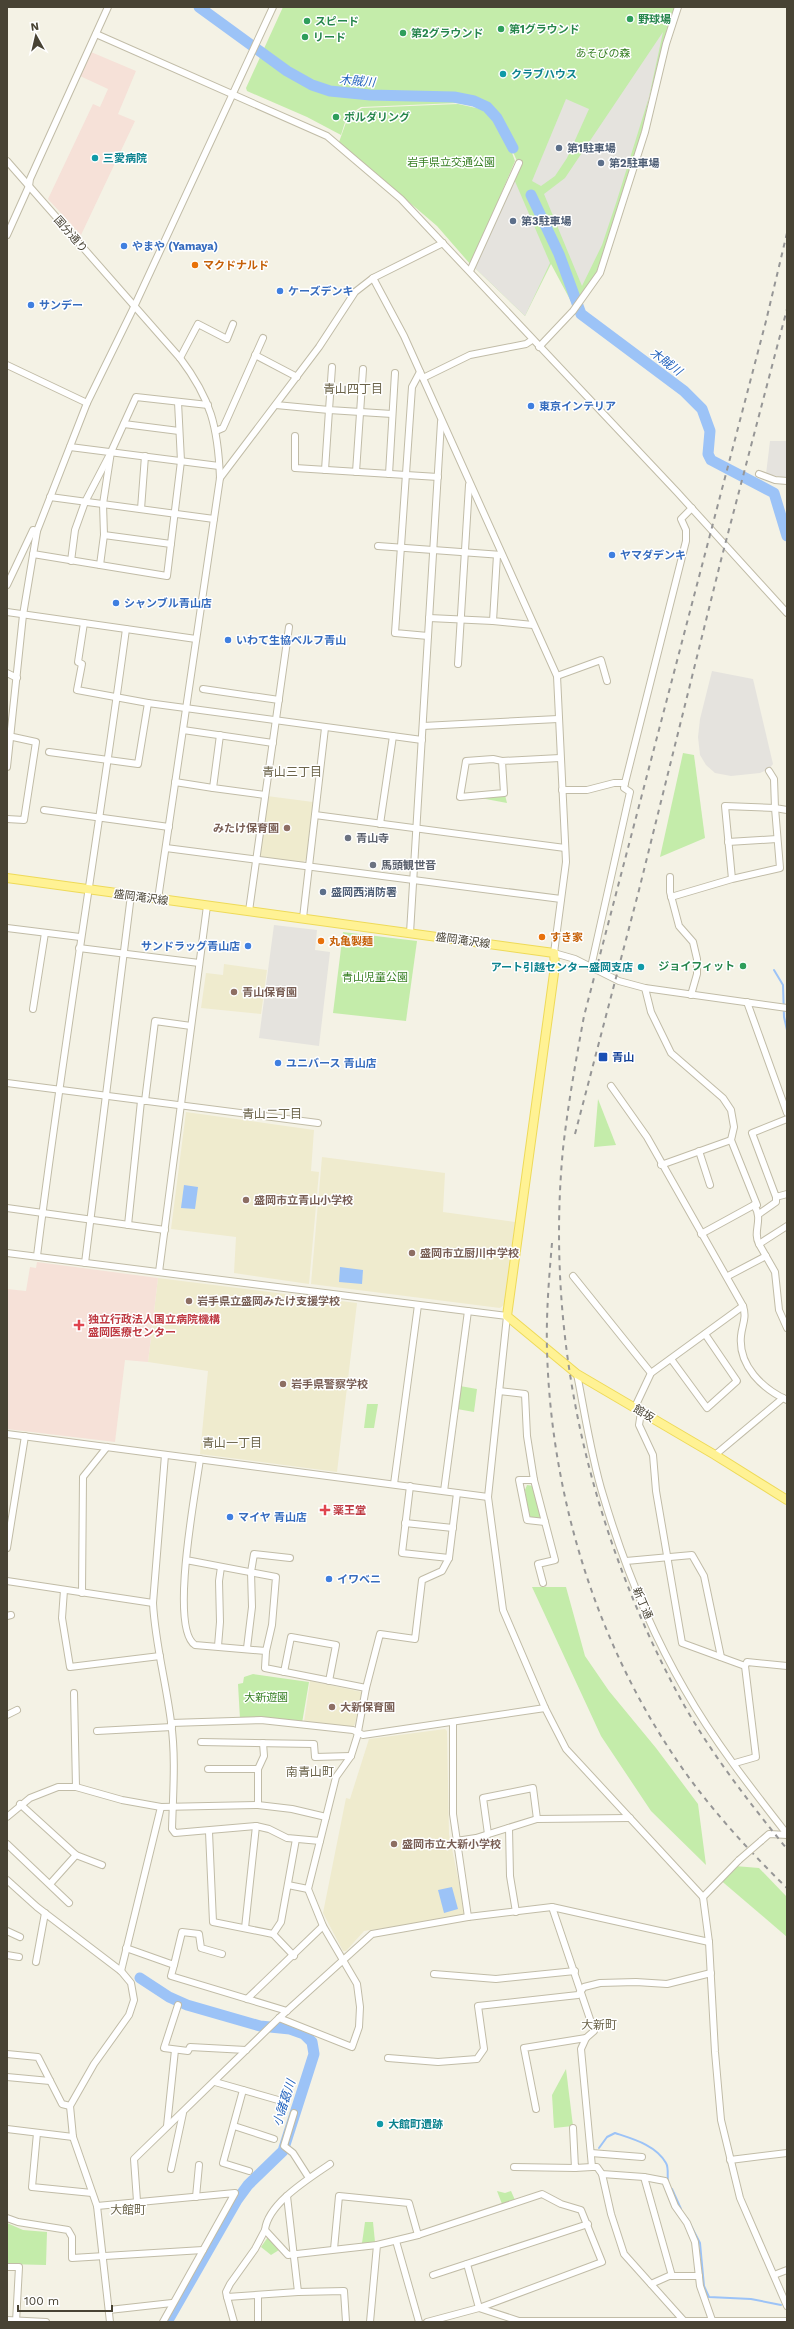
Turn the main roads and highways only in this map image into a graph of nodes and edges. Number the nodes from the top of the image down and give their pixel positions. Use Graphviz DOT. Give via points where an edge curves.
graph roads {
  1 [pos="7,878"];
  2 [pos="507,1316"];
  3 [pos="787,1500"];
  1 -- 2 [label="main road, 盛岡滝沢線" via="554,953 555,966"];
  2 -- 3 [label="main road, 館坂" via="576,1374"];
}
